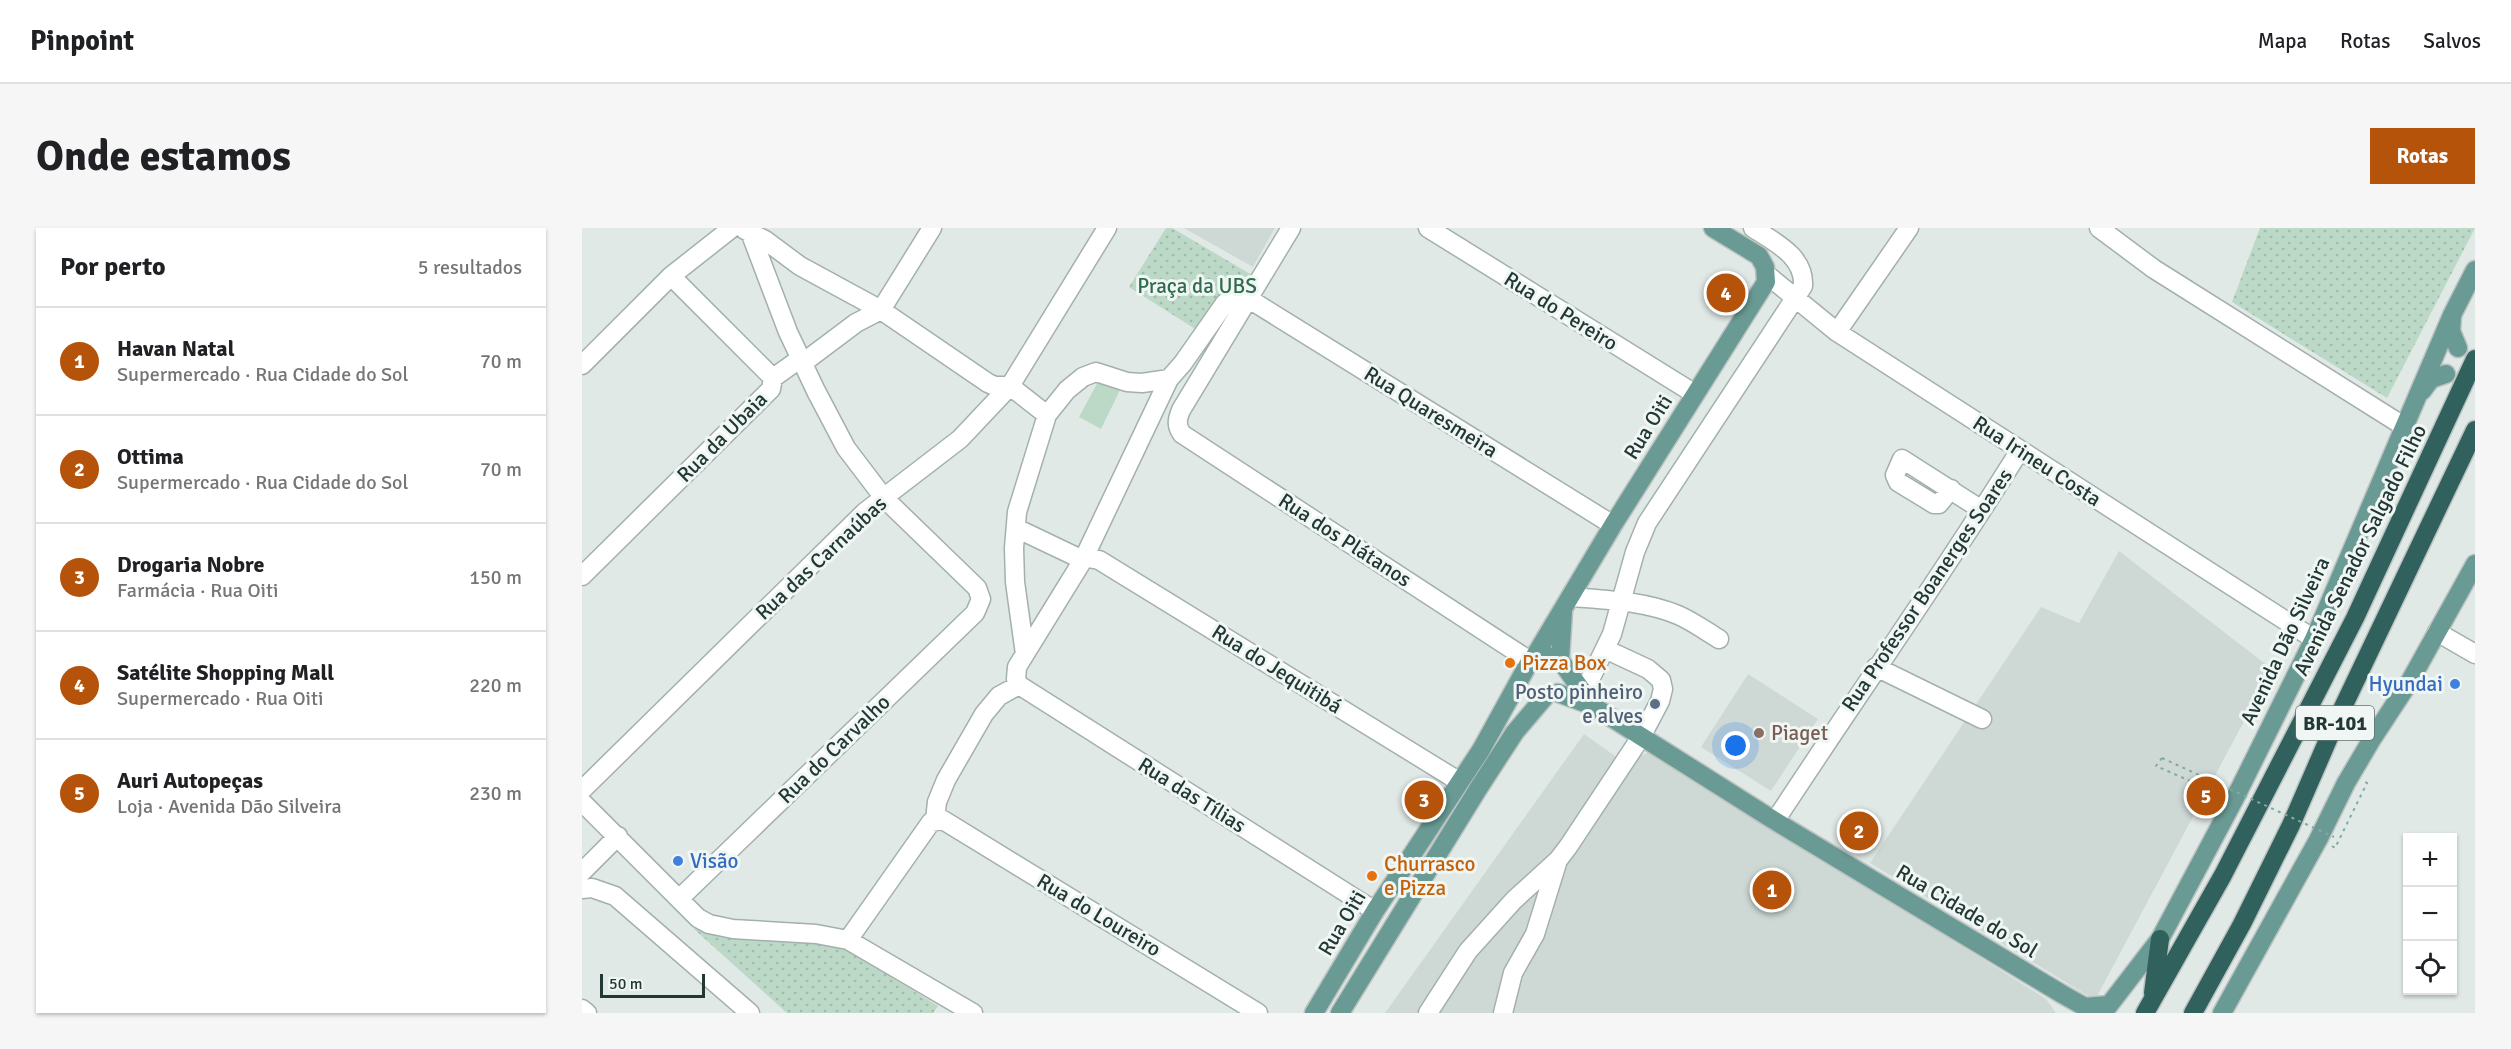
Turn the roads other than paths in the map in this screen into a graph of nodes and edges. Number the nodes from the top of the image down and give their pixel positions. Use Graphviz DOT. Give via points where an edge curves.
graph roads {
  1 [pos="732,228"];
  2 [pos="932,228"];
  3 [pos="1107,228"];
  4 [pos="1291,228"];
  5 [pos="1428,228"];
  6 [pos="1713,228"];
  7 [pos="1753,228"];
  8 [pos="1909,228"];
  9 [pos="2099,228"];
  10 [pos="746,230"];
  11 [pos="1766,270"];
  12 [pos="2475,270"];
  13 [pos="670,276"];
  14 [pos="1797,298"];
  15 [pos="1249,299"];
  16 [pos="881,310"];
  17 [pos="2452,315"];
  18 [pos="1837,332"];
  19 [pos="2457,348"];
  20 [pos="2475,359"];
  21 [pos="804,362"];
  22 [pos="582,365"];
  23 [pos="2446,374"];
  24 [pos="773,378"];
  25 [pos="1169,379"];
  26 [pos="1010,386"];
  27 [pos="1695,394"];
  28 [pos="2418,397"];
  29 [pos="1047,414"];
  30 [pos="2405,427"];
  31 [pos="2475,430"];
  32 [pos="2020,450"];
  33 [pos="1642,478"];
  34 [pos="1951,489"];
  35 [pos="1663,497"];
  36 [pos="884,498"];
  37 [pos="1982,510"];
  38 [pos="1613,525"];
  39 [pos="1016,528"];
  40 [pos="1088,559"];
  41 [pos="2475,564"];
  42 [pos="582,576"];
  43 [pos="1621,601"];
  44 [pos="1567,604"];
  45 [pos="2437,632"];
  46 [pos="1719,639"];
  47 [pos="2314,639"];
  48 [pos="1605,649"];
  49 [pos="1025,654"];
  50 [pos="2475,654"];
  51 [pos="1529,664"];
  52 [pos="1563,664"];
  53 [pos="1876,667"];
  54 [pos="1017,679"];
  55 [pos="1551,696"];
  56 [pos="1588,700"];
  57 [pos="1982,719"];
  58 [pos="1641,736"];
  59 [pos="1460,782"];
  60 [pos="582,790"];
  61 [pos="582,802"];
  62 [pos="937,820"];
  63 [pos="1774,821"];
  64 [pos="618,836"];
  65 [pos="1558,860"];
  66 [pos="582,872"];
  67 [pos="582,889"];
  68 [pos="679,899"];
  69 [pos="1375,911"];
  70 [pos="2160,939"];
  71 [pos="848,940"];
  72 [pos="2149,1007"];
  73 [pos="582,1009"];
  74 [pos="2106,1009"];
  75 [pos="587,1013"];
  76 [pos="750,1013"];
  77 [pos="973,1013"];
  78 [pos="1258,1013"];
  79 [pos="1314,1013"];
  80 [pos="1340,1013"];
  81 [pos="1428,1013"];
  82 [pos="1503,1013"];
  83 [pos="2193,1013"];
  84 [pos="2222,1013"];
  1 -- 13 [label="street"];
  2 -- 16 [label="street"];
  3 -- 26 [label="street, Rua das Carnaúbas"];
  4 -- 15 [label="street"];
  5 -- 27 [label="street, Rua do Pereiro"];
  6 -- 11 [label="main road" via="1759,256"];
  7 -- 14 [label="street" via="1797,261 1804,277"];
  8 -- 18 [label="street"];
  9 -- 30 [label="street" via="2154,269"];
  10 -- 16 [label="street" via="800,266"];
  10 -- 21 [label="street"];
  11 -- 14 [label="street, Rua Irineu Costa"];
  11 -- 27 [label="main road, Rua Oiti" via="1766,282"];
  12 -- 17 [label="main road, Avenida Dão Silveira"];
  13 -- 22 [label="street"];
  13 -- 24 [label="street"];
  14 -- 18 [label="street, Rua Irineu Costa"];
  14 -- 35 [label="street"];
  15 -- 25 [label="street" via="1235,298 1225,303"];
  15 -- 38 [label="street, Rua Quaresmeira"];
  15 -- 51 [label="street, Rua dos Plátanos" via="1181,410 1177,427 1182,434"];
  16 -- 21 [label="street, Rua da Ubaia" via="856,322"];
  16 -- 26 [label="street" via="988,383 995,387"];
  17 -- 19 [label="main road" via="2451,331"];
  17 -- 28 [label="main road, Avenida Dão Silveira"];
  18 -- 32 [label="street, Rua Irineu Costa"];
  20 -- 72 [label="highway, Avenida Senador Salgado Filho / BR-101" via="2355,618"];
  21 -- 24 [label="street, Rua da Ubaia" via="794,363"];
  21 -- 36 [label="street" via="838,434"];
  23 -- 28 [label="main road" via="2431,379"];
  24 -- 42 [label="street, Rua da Ubaia" via="771,389"];
  25 -- 29 [label="street" via="1135,383 1096,372 1083,376"];
  25 -- 40 [label="street"];
  26 -- 29 [label="street"];
  26 -- 36 [label="street, Rua das Carnaúbas" via="960,439"];
  27 -- 33 [label="main road, Rua Oiti"];
  28 -- 30 [label="main road, Avenida Dão Silveira"];
  29 -- 39 [label="street" via="1017,512"];
  30 -- 47 [label="main road, Avenida Dão Silveira"];
  31 -- 83 [label="highway, BR-101" via="2291,825"];
  32 -- 37 [label="street, Rua Professor Boanerges Soares"];
  32 -- 47 [label="street, Rua Irineu Costa"];
  33 -- 35 [label="street"];
  33 -- 38 [label="main road, Rua Oiti"];
  34 -- 37 [label="street"];
  35 -- 43 [label="street" via="1635,552"];
  36 -- 60 [label="street, Rua das Carnaúbas" via="856,520"];
  36 -- 68 [label="street, Rua do Carvalho" via="977,588 980,605"];
  37 -- 53 [label="street, Rua Professor Boanerges Soares"];
  38 -- 44 [label="main road, Rua Oiti"];
  39 -- 40 [label="street, Rua do Jequitibá"];
  39 -- 49 [label="street" via="1015,582"];
  40 -- 49 [label="street"];
  40 -- 59 [label="street, Rua do Jequitibá"];
  41 -- 45 [label="main road"];
  43 -- 44 [label="street"];
  43 -- 46 [label="street" via="1680,616"];
  43 -- 48 [label="street"];
  44 -- 51 [label="main road, Rua Oiti"];
  44 -- 52 [label="main road, Rua Oiti"];
  45 -- 50 [label="street"];
  45 -- 84 [label="main road" via="2346,783"];
  47 -- 70 [label="main road, Avenida Dão Silveira"];
  48 -- 56 [label="street"];
  48 -- 58 [label="street" via="1648,669 1661,680 1660,701"];
  49 -- 54 [label="street" via="1017,667"];
  51 -- 52 [label="main road" via="1545,655"];
  51 -- 55 [label="main road" via="1526,686 1533,694"];
  51 -- 59 [label="main road, Rua Oiti"];
  52 -- 55 [label="main road" via="1565,686"];
  52 -- 56 [label="main road, Rua Cidade do Sol"];
  53 -- 57 [label="street"];
  53 -- 63 [label="street, Rua Professor Boanerges Soares"];
  54 -- 62 [label="street" via="984,714 946,780 937,802"];
  54 -- 69 [label="street, Rua das Tílias"];
  55 -- 56 [label="main road, Rua Cidade do Sol"];
  55 -- 80 [label="main road" via="1515,732"];
  56 -- 58 [label="main road, Rua Cidade do Sol"];
  58 -- 63 [label="main road, Rua Cidade do Sol"];
  58 -- 65 [label="street"];
  59 -- 69 [label="main road, Rua Oiti"];
  61 -- 64 [label="street"];
  62 -- 71 [label="street" via="931,822"];
  62 -- 78 [label="street, Rua do Loureiro"];
  63 -- 74 [label="main road, Rua Cidade do Sol" via="2085,1007"];
  64 -- 66 [label="street"];
  64 -- 68 [label="street"];
  65 -- 81 [label="street" via="1514,900 1468,951"];
  65 -- 82 [label="street" via="1535,934 1513,973"];
  67 -- 76 [label="street" via="592,888 615,896"];
  68 -- 71 [label="street" via="698,918 720,927"];
  69 -- 79 [label="main road, Rua Oiti"];
  70 -- 72 [label="highway"];
  70 -- 74 [label="main road, Avenida Dão Silveira"];
  71 -- 77 [label="street"];
  73 -- 75 [label="street"];
}
